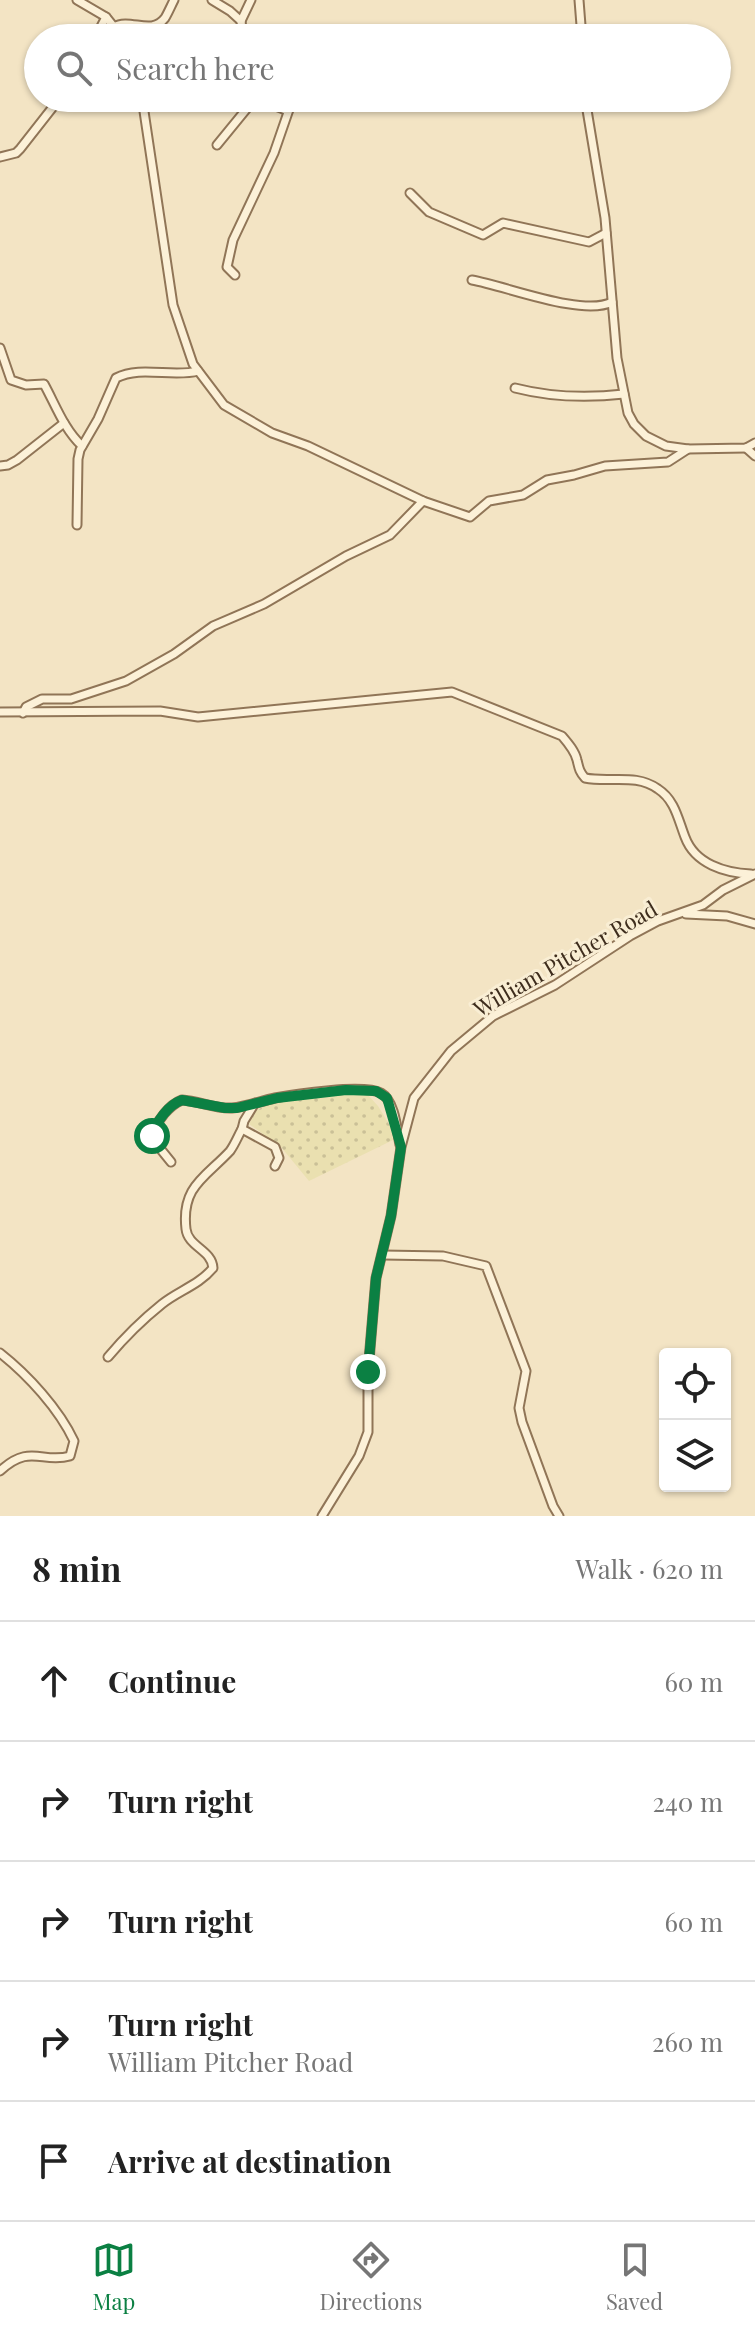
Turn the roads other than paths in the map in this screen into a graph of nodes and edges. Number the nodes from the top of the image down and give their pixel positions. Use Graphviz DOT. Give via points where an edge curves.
graph roads {
  1 [pos="77,0"];
  2 [pos="174,0"];
  3 [pos="251,0"];
  4 [pos="579,0"];
  5 [pos="215,1"];
  6 [pos="106,17"];
  7 [pos="241,21"];
  8 [pos="102,24"];
  9 [pos="112,24"];
  10 [pos="158,24"];
  11 [pos="241,24"];
  12 [pos="581,24"];
  13 [pos="49,112"];
  14 [pos="144,112"];
  15 [pos="244,112"];
  16 [pos="288,112"];
  17 [pos="587,112"];
  18 [pos="217,145"];
  19 [pos="0,157"];
  20 [pos="410,193"];
  21 [pos="606,233"];
  22 [pos="235,275"];
  23 [pos="472,280"];
  24 [pos="612,302"];
  25 [pos="0,348"];
  26 [pos="198,371"];
  27 [pos="515,388"];
  28 [pos="624,394"];
  29 [pos="64,423"];
  30 [pos="755,443"];
  31 [pos="82,446"];
  32 [pos="666,446"];
  33 [pos="746,448"];
  34 [pos="688,449"];
  35 [pos="755,456"];
  36 [pos="668,462"];
  37 [pos="0,466"];
  38 [pos="423,501"];
  39 [pos="77,525"];
  40 [pos="0,712"];
  41 [pos="23,713"];
  42 [pos="753,874"];
  43 [pos="684,914"];
  44 [pos="755,924"];
  45 [pos="255,1103"];
  46 [pos="242,1129"];
  47 [pos="401,1147"];
  48 [pos="171,1162"];
  49 [pos="275,1166"];
  50 [pos="383,1255"];
  51 [pos="0,1353"];
  52 [pos="108,1357"];
  53 [pos="0,1471"];
  54 [pos="322,1516"];
  55 [pos="559,1516"];
  1 -- 6 [label="street"];
  2 -- 10 [label="street"];
  3 -- 7 [label="street"];
  4 -- 12 [label="street"];
  5 -- 7 [label="street"];
  6 -- 8 [label="street"];
  6 -- 9 [label="street"];
  7 -- 11 [label="street"];
  13 -- 19 [label="street" via="20,149"];
  14 -- 26 [label="street" via="173,305"];
  15 -- 18 [label="street"];
  16 -- 22 [label="street" via="233,240 227,267"];
  17 -- 21 [label="street"];
  20 -- 21 [label="street" via="429,212 483,235 503,223 589,242"];
  21 -- 24 [label="street"];
  23 -- 24 [label="street" via="564,302"];
  24 -- 28 [label="street"];
  25 -- 29 [label="street" via="11,380 44,384"];
  26 -- 31 [label="street" via="132,372 116,378"];
  26 -- 38 [label="street" via="224,405 272,433"];
  27 -- 28 [label="street" via="595,398"];
  28 -- 32 [label="street" via="634,424"];
  29 -- 31 [label="street"];
  29 -- 37 [label="street" via="17,460"];
  30 -- 33 [label="street"];
  31 -- 39 [label="street"];
  32 -- 34 [label="street"];
  32 -- 36 [label="street"];
  33 -- 34 [label="street"];
  33 -- 35 [label="street"];
  34 -- 36 [label="street"];
  36 -- 38 [label="street" via="613,465 547,480 523,495 489,501 470,517"];
  38 -- 41 [label="street" via="390,535 213,626 126,681 71,699 42,699"];
  40 -- 41 [label="street"];
  41 -- 42 [label="street" via="160,711 198,717 452,692 562,736 585,778 640,780 656,787 669,797 695,852 716,868"];
  42 -- 43 [label="street, William Pitcher Road"];
  43 -- 44 [label="street" via="727,916"];
  43 -- 47 [label="street, William Pitcher Road" via="658,921 555,985 493,1016 451,1051 414,1098"];
  45 -- 46 [label="street"];
  45 -- 47 [label="street" via="330,1091 376,1091 387,1098"];
  45 -- 48 [label="street" via="225,1108 177,1102 155,1125 152,1136"];
  46 -- 49 [label="street" via="275,1147"];
  46 -- 52 [label="street" via="232,1149 188,1197 186,1231 213,1268 164,1302"];
  47 -- 50 [label="street, William Pitcher Road"];
  50 -- 54 [label="street, William Pitcher Road" via="376,1278 368,1372 368,1432"];
  50 -- 55 [label="street" via="443,1256 486,1266 526,1371 519,1408 522,1422"];
  51 -- 53 [label="street" via="39,1390 74,1441 70,1456 33,1454"];
}
